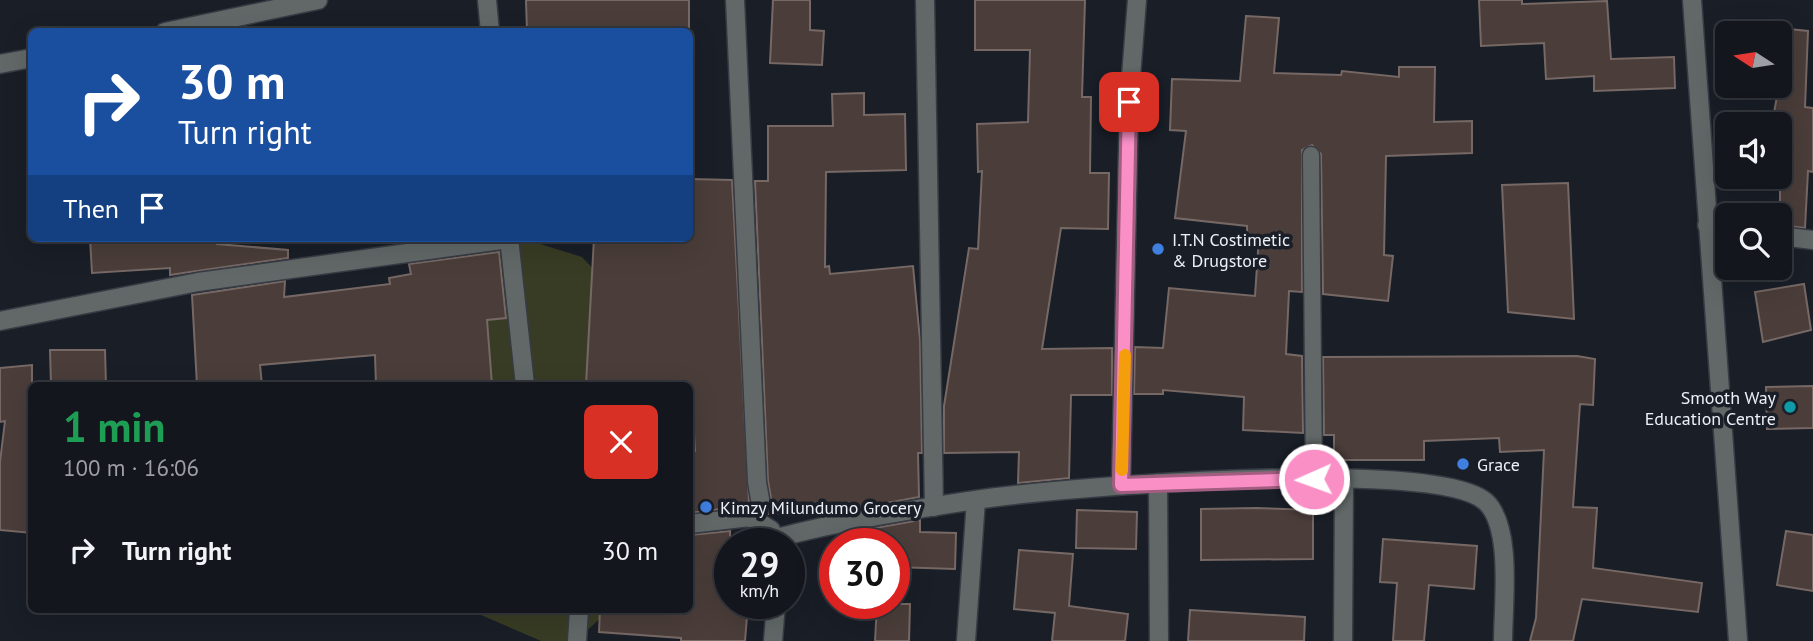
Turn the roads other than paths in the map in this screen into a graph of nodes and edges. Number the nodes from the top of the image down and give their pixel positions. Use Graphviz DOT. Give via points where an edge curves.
graph roads {
  1 [pos="317,0"];
  2 [pos="486,0"];
  3 [pos="735,0"];
  4 [pos="925,0"];
  5 [pos="1136,0"];
  6 [pos="1692,0"];
  7 [pos="184,28"];
  8 [pos="490,28"];
  9 [pos="28,59"];
  10 [pos="0,65"];
  11 [pos="1311,155"];
  12 [pos="1707,225"];
  13 [pos="1715,226"];
  14 [pos="1792,237"];
  15 [pos="1813,240"];
  16 [pos="481,242"];
  17 [pos="509,242"];
  18 [pos="0,321"];
  19 [pos="525,382"];
  20 [pos="1345,477"];
  21 [pos="1314,479"];
  22 [pos="1158,483"];
  23 [pos="1121,485"];
  24 [pos="976,499"];
  25 [pos="933,508"];
  26 [pos="750,517"];
  27 [pos="693,524"];
  28 [pos="768,528"];
  29 [pos="805,532"];
  30 [pos="579,613"];
  31 [pos="775,619"];
  32 [pos="577,641"];
  33 [pos="773,641"];
  34 [pos="966,641"];
  35 [pos="1159,641"];
  36 [pos="1343,641"];
  37 [pos="1503,641"];
  38 [pos="1738,641"];
  1 -- 7 [label="street"];
  2 -- 8 [label="street"];
  3 -- 26 [label="street" via="761,505"];
  4 -- 25 [label="street"];
  5 -- 23 [label="street" via="1129,102"];
  6 -- 12 [label="street"];
  9 -- 10 [label="street"];
  11 -- 21 [label="lane"];
  12 -- 13 [label="street"];
  12 -- 38 [label="street"];
  14 -- 15 [label="street"];
  16 -- 18 [label="street" via="198,282"];
  17 -- 19 [label="street"];
  20 -- 21 [label="street"];
  20 -- 36 [label="street"];
  20 -- 37 [label="street" via="1403,479 1467,491 1486,502 1497,520 1503,545"];
  21 -- 22 [label="street"];
  22 -- 23 [label="street"];
  22 -- 35 [label="street"];
  23 -- 24 [label="street"];
  24 -- 25 [label="street"];
  24 -- 34 [label="street"];
  25 -- 29 [label="street"];
  26 -- 27 [label="street"];
  26 -- 28 [label="street"];
  30 -- 32 [label="street"];
  31 -- 33 [label="street"];
}
